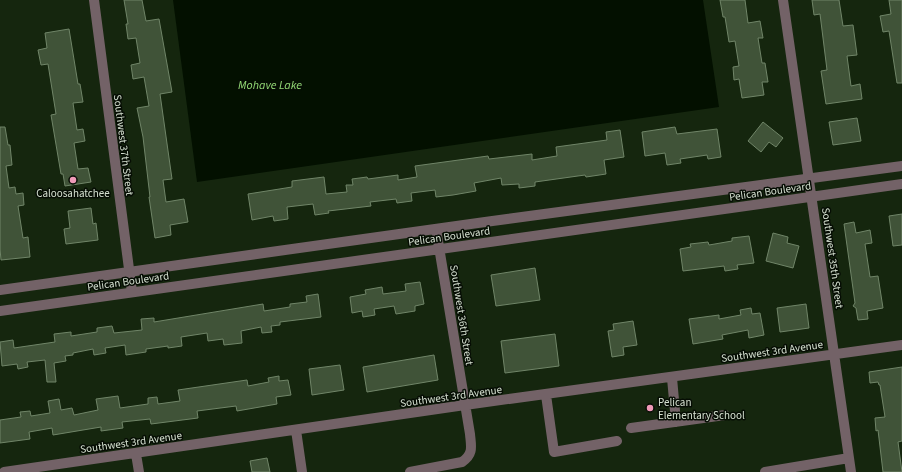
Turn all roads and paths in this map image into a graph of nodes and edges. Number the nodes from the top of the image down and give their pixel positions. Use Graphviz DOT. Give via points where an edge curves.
graph roads {
  1 [pos="94,0"];
  2 [pos="783,0"];
  3 [pos="902,166"];
  4 [pos="809,180"];
  5 [pos="902,184"];
  6 [pos="812,198"];
  7 [pos="436,229"];
  8 [pos="440,250"];
  9 [pos="129,272"];
  10 [pos="0,290"];
  11 [pos="132,292"];
  12 [pos="0,311"];
  13 [pos="902,345"];
  14 [pos="834,354"];
  15 [pos="672,378"];
  16 [pos="546,395"];
  17 [pos="465,405"];
  18 [pos="725,415"];
  19 [pos="676,422"];
  20 [pos="631,428"];
  21 [pos="296,430"];
  22 [pos="617,441"];
  23 [pos="136,454"];
  24 [pos="849,458"];
  25 [pos="4,472"];
  26 [pos="139,472"];
  27 [pos="302,472"];
  28 [pos="410,472"];
  29 [pos="765,472"];
  30 [pos="850,472"];
  1 -- 9 [label="street, Southwest 37th Street"];
  2 -- 4 [label="street, Southwest 35th Street"];
  3 -- 4 [label="street, Pelican Boulevard"];
  4 -- 6 [label="street, Southwest 35th Street"];
  4 -- 7 [label="street, Pelican Boulevard"];
  5 -- 6 [label="street, Pelican Boulevard"];
  6 -- 8 [label="street, Pelican Boulevard"];
  6 -- 14 [label="street, Southwest 35th Street"];
  7 -- 8 [label="street, Southwest 36th Street"];
  7 -- 9 [label="street, Pelican Boulevard"];
  8 -- 11 [label="street, Pelican Boulevard"];
  8 -- 17 [label="street, Southwest 36th Street"];
  9 -- 10 [label="street, Pelican Boulevard"];
  9 -- 11 [label="street, Southwest 37th Street"];
  11 -- 12 [label="street, Pelican Boulevard"];
  13 -- 14 [label="street, Southwest 3rd Avenue"];
  14 -- 15 [label="street, Southwest 3rd Avenue"];
  14 -- 24 [label="street, Southwest 35th Street"];
  15 -- 16 [label="street, Southwest 3rd Avenue"];
  15 -- 19 [label="street"];
  16 -- 17 [label="street, Southwest 3rd Avenue"];
  16 -- 22 [label="street" via="554,452"];
  17 -- 21 [label="street, Southwest 3rd Avenue"];
  17 -- 28 [label="street, Southwest 36th Street" via="471,448 468,458 462,462"];
  18 -- 19 [label="street"];
  19 -- 20 [label="street"];
  21 -- 23 [label="street, Southwest 3rd Avenue"];
  21 -- 27 [label="street"];
  23 -- 25 [label="street, Southwest 3rd Avenue"];
  23 -- 26 [label="street"];
  24 -- 29 [label="street"];
  24 -- 30 [label="street, Southwest 35th Street"];
}
